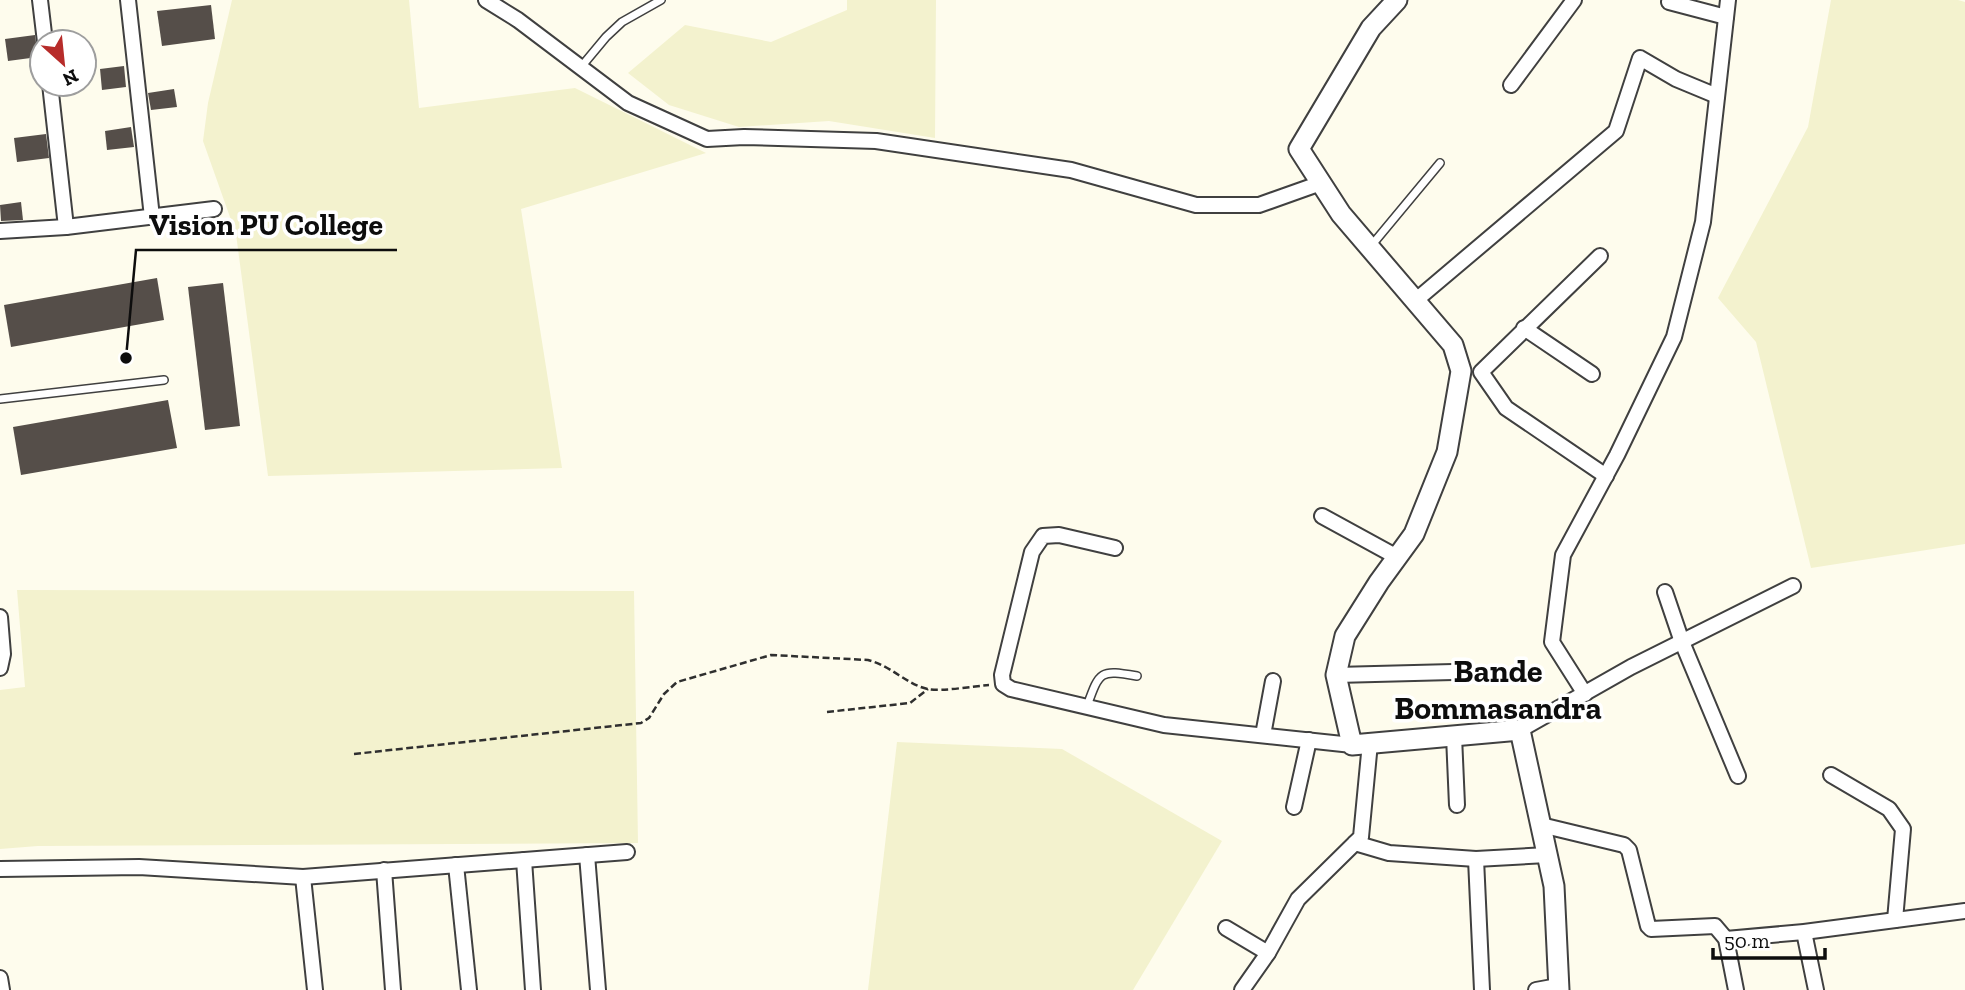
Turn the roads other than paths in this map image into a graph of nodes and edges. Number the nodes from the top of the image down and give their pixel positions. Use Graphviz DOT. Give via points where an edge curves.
graph roads {
  1 [pos="40,0"];
  2 [pos="128,0"];
  3 [pos="486,0"];
  4 [pos="661,0"];
  5 [pos="1397,0"];
  6 [pos="1574,0"];
  7 [pos="1728,0"];
  8 [pos="1669,2"];
  9 [pos="1726,17"];
  10 [pos="43,28"];
  11 [pos="581,67"];
  12 [pos="1511,85"];
  13 [pos="1717,96"];
  14 [pos="52,98"];
  15 [pos="1440,163"];
  16 [pos="1321,183"];
  17 [pos="214,209"];
  18 [pos="152,217"];
  19 [pos="66,227"];
  20 [pos="0,231"];
  21 [pos="1370,248"];
  22 [pos="1600,256"];
  23 [pos="1415,301"];
  24 [pos="1524,328"];
  25 [pos="1461,371"];
  26 [pos="1481,372"];
  27 [pos="1592,374"];
  28 [pos="164,380"];
  29 [pos="0,399"];
  30 [pos="1606,476"];
  31 [pos="1322,516"];
  32 [pos="1115,548"];
  33 [pos="1398,557"];
  34 [pos="1793,586"];
  35 [pos="1665,592"];
  36 [pos="0,617"];
  37 [pos="1682,642"];
  38 [pos="0,668"];
  39 [pos="1453,672"];
  40 [pos="1336,675"];
  41 [pos="1137,676"];
  42 [pos="1273,681"];
  43 [pos="1585,694"];
  44 [pos="1087,706"];
  45 [pos="1520,730"];
  46 [pos="1263,736"];
  47 [pos="1454,736"];
  48 [pos="1309,740"];
  49 [pos="1361,743"];
  50 [pos="1831,775"];
  51 [pos="1738,776"];
  52 [pos="1457,805"];
  53 [pos="1294,807"];
  54 [pos="1541,825"];
  55 [pos="1355,843"];
  56 [pos="627,852"];
  57 [pos="587,855"];
  58 [pos="1547,855"];
  59 [pos="1476,859"];
  60 [pos="524,860"];
  61 [pos="456,865"];
  62 [pos="0,869"];
  63 [pos="384,870"];
  64 [pos="303,877"];
  65 [pos="1965,911"];
  66 [pos="1895,920"];
  67 [pos="1226,928"];
  68 [pos="1804,932"];
  69 [pos="1726,939"];
  70 [pos="1268,953"];
  71 [pos="0,978"];
  72 [pos="1558,988"];
  73 [pos="2,990"];
  74 [pos="315,990"];
  75 [pos="393,990"];
  76 [pos="469,990"];
  77 [pos="533,990"];
  78 [pos="598,990"];
  79 [pos="1242,990"];
  80 [pos="1482,990"];
  81 [pos="1536,990"];
  82 [pos="1736,990"];
  83 [pos="1816,990"];
  1 -- 10 [label="street"];
  2 -- 18 [label="street"];
  3 -- 11 [label="street"];
  4 -- 11 [label="lane" via="622,22"];
  5 -- 16 [label="street" via="1371,28 1299,149"];
  6 -- 12 [label="street"];
  7 -- 9 [label="street"];
  8 -- 9 [label="street"];
  9 -- 13 [label="street"];
  11 -- 16 [label="street" via="628,103 707,139 877,141 1070,170 1196,205 1258,205"];
  13 -- 23 [label="street" via="1640,58 1616,131"];
  13 -- 30 [label="street" via="1703,222 1674,337"];
  14 -- 19 [label="street"];
  15 -- 21 [label="lane"];
  16 -- 21 [label="street"];
  17 -- 18 [label="street"];
  18 -- 19 [label="street"];
  19 -- 20 [label="street"];
  21 -- 23 [label="street"];
  22 -- 24 [label="street"];
  23 -- 25 [label="street" via="1453,345"];
  24 -- 26 [label="street"];
  24 -- 27 [label="street"];
  25 -- 26 [label="street"];
  25 -- 33 [label="street" via="1447,452 1414,534"];
  26 -- 30 [label="street" via="1506,408"];
  28 -- 29 [label="lane"];
  30 -- 43 [label="street" via="1563,555 1552,642"];
  31 -- 33 [label="street"];
  32 -- 44 [label="street" via="1059,535 1043,536 1032,552 1002,676 1003,684 1011,689"];
  33 -- 40 [label="street" via="1345,636"];
  34 -- 37 [label="street"];
  35 -- 37 [label="street"];
  36 -- 38 [label="street"];
  37 -- 43 [label="street"];
  37 -- 51 [label="street"];
  39 -- 40 [label="street"];
  40 -- 49 [label="street"];
  41 -- 44 [label="lane" via="1103,674"];
  42 -- 46 [label="street"];
  43 -- 45 [label="street"];
  44 -- 46 [label="street" via="1164,726"];
  45 -- 47 [label="street"];
  45 -- 54 [label="street"];
  46 -- 48 [label="street"];
  47 -- 49 [label="street"];
  47 -- 52 [label="street"];
  48 -- 49 [label="street"];
  48 -- 53 [label="street"];
  49 -- 55 [label="street" via="1365,815 1362,837"];
  50 -- 66 [label="street" via="1889,809 1903,829"];
  54 -- 58 [label="street"];
  54 -- 69 [label="street" via="1624,845 1651,929 1715,926"];
  55 -- 59 [label="street" via="1389,853"];
  55 -- 70 [label="street" via="1298,899"];
  56 -- 57 [label="street"];
  57 -- 60 [label="street"];
  57 -- 78 [label="street"];
  58 -- 59 [label="street"];
  58 -- 72 [label="street" via="1554,886"];
  59 -- 80 [label="street"];
  60 -- 61 [label="street"];
  60 -- 77 [label="street"];
  61 -- 63 [label="street"];
  61 -- 76 [label="street"];
  62 -- 64 [label="street" via="139,867"];
  63 -- 64 [label="street"];
  63 -- 75 [label="street"];
  64 -- 74 [label="street"];
  65 -- 66 [label="street"];
  66 -- 68 [label="street"];
  67 -- 70 [label="street"];
  68 -- 69 [label="street"];
  68 -- 83 [label="street"];
  69 -- 82 [label="street"];
  70 -- 79 [label="street"];
  71 -- 73 [label="street"];
  72 -- 81 [label="street"];
}
